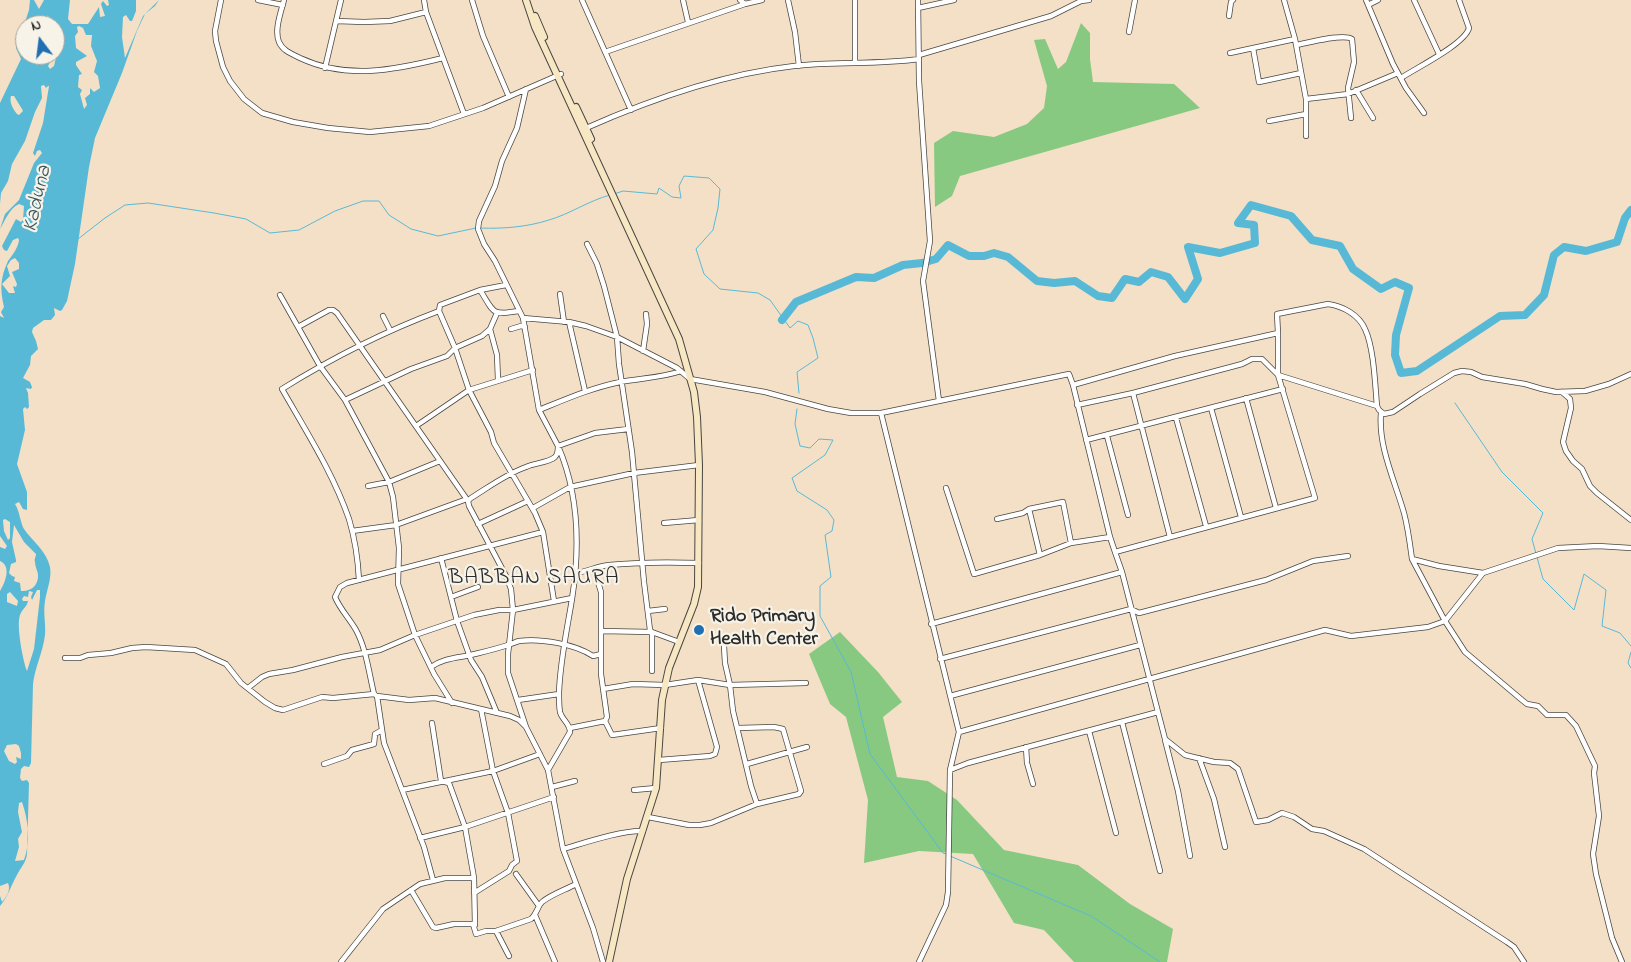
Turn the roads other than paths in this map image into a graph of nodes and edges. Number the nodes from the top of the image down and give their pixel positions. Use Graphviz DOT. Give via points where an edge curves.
graph roads {
  1 [pos="221,0"];
  2 [pos="258,0"];
  3 [pos="341,0"];
  4 [pos="424,0"];
  5 [pos="472,0"];
  6 [pos="528,0"];
  7 [pos="582,0"];
  8 [pos="684,0"];
  9 [pos="740,0"];
  10 [pos="762,0"];
  11 [pos="788,0"];
  12 [pos="855,0"];
  13 [pos="918,0"];
  14 [pos="954,0"];
  15 [pos="1089,0"];
  16 [pos="1135,0"];
  17 [pos="1233,0"];
  18 [pos="1284,0"];
  19 [pos="1378,0"];
  20 [pos="1414,0"];
  21 [pos="1459,0"];
  22 [pos="1367,2"];
  23 [pos="283,3"];
  24 [pos="745,4"];
  25 [pos="918,8"];
  26 [pos="426,12"];
  27 [pos="1229,16"];
  28 [pos="336,21"];
  29 [pos="688,22"];
  30 [pos="1129,32"];
  31 [pos="1295,39"];
  32 [pos="1296,45"];
  33 [pos="1253,48"];
  34 [pos="605,52"];
  35 [pos="1230,53"];
  36 [pos="1439,54"];
  37 [pos="918,57"];
  38 [pos="443,58"];
  39 [pos="855,62"];
  40 [pos="799,66"];
  41 [pos="325,68"];
  42 [pos="1301,73"];
  43 [pos="559,74"];
  44 [pos="1399,75"];
  45 [pos="526,89"];
  46 [pos="1356,90"];
  47 [pos="1348,94"];
  48 [pos="509,97"];
  49 [pos="1306,99"];
  50 [pos="631,110"];
  51 [pos="1424,113"];
  52 [pos="464,114"];
  53 [pos="1306,114"];
  54 [pos="1350,118"];
  55 [pos="1374,118"];
  56 [pos="1269,121"];
  57 [pos="584,129"];
  58 [pos="1306,136"];
  59 [pos="587,244"];
  60 [pos="506,285"];
  61 [pos="480,290"];
  62 [pos="560,294"];
  63 [pos="280,295"];
  64 [pos="439,311"];
  65 [pos="518,311"];
  66 [pos="497,313"];
  67 [pos="646,314"];
  68 [pos="383,316"];
  69 [pos="523,318"];
  70 [pos="567,322"];
  71 [pos="298,327"];
  72 [pos="525,327"];
  73 [pos="490,329"];
  74 [pos="511,329"];
  75 [pos="390,330"];
  76 [pos="1278,333"];
  77 [pos="617,338"];
  78 [pos="360,345"];
  79 [pos="456,348"];
  80 [pos="643,351"];
  81 [pos="320,366"];
  82 [pos="533,370"];
  83 [pos="681,371"];
  84 [pos="1631,374"];
  85 [pos="1278,375"];
  86 [pos="690,379"];
  87 [pos="498,380"];
  88 [pos="384,381"];
  89 [pos="621,382"];
  90 [pos="1073,385"];
  91 [pos="469,390"];
  92 [pos="1283,390"];
  93 [pos="585,391"];
  94 [pos="1562,392"];
  95 [pos="1133,393"];
  96 [pos="1246,398"];
  97 [pos="345,400"];
  98 [pos="939,401"];
  99 [pos="1077,405"];
  100 [pos="1377,406"];
  101 [pos="1211,408"];
  102 [pos="538,410"];
  103 [pos="881,413"];
  104 [pos="1381,413"];
  105 [pos="1176,418"];
  106 [pos="416,426"];
  107 [pos="1142,426"];
  108 [pos="628,429"];
  109 [pos="1107,436"];
  110 [pos="1086,440"];
  111 [pos="558,446"];
  112 [pos="440,461"];
  113 [pos="699,465"];
  114 [pos="512,473"];
  115 [pos="634,473"];
  116 [pos="390,482"];
  117 [pos="368,486"];
  118 [pos="570,487"];
  119 [pos="946,488"];
  120 [pos="467,500"];
  121 [pos="528,500"];
  122 [pos="533,508"];
  123 [pos="1276,508"];
  124 [pos="1029,509"];
  125 [pos="1128,515"];
  126 [pos="1240,517"];
  127 [pos="998,519"];
  128 [pos="699,520"];
  129 [pos="1631,520"];
  130 [pos="664,522"];
  131 [pos="478,524"];
  132 [pos="396,525"];
  133 [pos="1206,526"];
  134 [pos="352,532"];
  135 [pos="543,532"];
  136 [pos="1110,537"];
  137 [pos="1170,537"];
  138 [pos="1071,543"];
  139 [pos="491,546"];
  140 [pos="1631,548"];
  141 [pos="1115,552"];
  142 [pos="1040,555"];
  143 [pos="1348,556"];
  144 [pos="441,558"];
  145 [pos="1412,559"];
  146 [pos="643,563"];
  147 [pos="699,563"];
  148 [pos="594,569"];
  149 [pos="398,570"];
  150 [pos="1122,572"];
  151 [pos="575,573"];
  152 [pos="1483,573"];
  153 [pos="360,580"];
  154 [pos="478,587"];
  155 [pos="451,597"];
  156 [pos="572,598"];
  157 [pos="554,601"];
  158 [pos="665,609"];
  159 [pos="1131,609"];
  160 [pos="513,610"];
  161 [pos="648,611"];
  162 [pos="457,621"];
  163 [pos="1445,621"];
  164 [pos="931,624"];
  165 [pos="601,631"];
  166 [pos="652,632"];
  167 [pos="416,635"];
  168 [pos="679,642"];
  169 [pos="564,644"];
  170 [pos="509,645"];
  171 [pos="724,646"];
  172 [pos="1140,646"];
  173 [pos="364,653"];
  174 [pos="601,654"];
  175 [pos="470,655"];
  176 [pos="65,658"];
  177 [pos="940,659"];
  178 [pos="431,667"];
  179 [pos="652,670"];
  180 [pos="698,680"];
  181 [pos="1150,680"];
  182 [pos="806,683"];
  183 [pos="665,685"];
  184 [pos="730,685"];
  185 [pos="248,688"];
  186 [pos="603,689"];
  187 [pos="559,694"];
  188 [pos="376,695"];
  189 [pos="950,696"];
  190 [pos="518,700"];
  191 [pos="452,703"];
  192 [pos="481,709"];
  193 [pos="1158,712"];
  194 [pos="497,713"];
  195 [pos="521,719"];
  196 [pos="605,721"];
  197 [pos="1122,722"];
  198 [pos="432,723"];
  199 [pos="570,728"];
  200 [pos="661,728"];
  201 [pos="738,728"];
  202 [pos="382,730"];
  203 [pos="1088,731"];
  204 [pos="959,732"];
  205 [pos="1165,739"];
  206 [pos="807,747"];
  207 [pos="1026,747"];
  208 [pos="790,751"];
  209 [pos="540,754"];
  210 [pos="1199,758"];
  211 [pos="660,760"];
  212 [pos="324,764"];
  213 [pos="746,764"];
  214 [pos="548,770"];
  215 [pos="950,770"];
  216 [pos="493,771"];
  217 [pos="441,781"];
  218 [pos="575,781"];
  219 [pos="1033,784"];
  220 [pos="552,787"];
  221 [pos="656,788"];
  222 [pos="402,790"];
  223 [pos="634,790"];
  224 [pos="554,797"];
  225 [pos="757,804"];
  226 [pos="508,813"];
  227 [pos="648,817"];
  228 [pos="465,827"];
  229 [pos="643,831"];
  230 [pos="1116,833"];
  231 [pos="420,838"];
  232 [pos="1225,846"];
  233 [pos="563,849"];
  234 [pos="1190,856"];
  235 [pos="1160,871"];
  236 [pos="516,874"];
  237 [pos="474,878"];
  238 [pos="433,880"];
  239 [pos="576,884"];
  240 [pos="411,890"];
  241 [pos="474,893"];
  242 [pos="539,906"];
  243 [pos="536,915"];
  244 [pos="496,931"];
  245 [pos="476,934"];
  246 [pos="509,956"];
  247 [pos="341,962"];
  248 [pos="555,962"];
  249 [pos="603,962"];
  250 [pos="609,962"];
  251 [pos="919,962"];
  252 [pos="1524,962"];
  253 [pos="1622,962"];
  1 -- 52 [label="street" via="215,30 223,67 244,99 262,113 293,122 370,132 429,126"];
  2 -- 23 [label="street"];
  3 -- 28 [label="street"];
  4 -- 26 [label="street"];
  5 -- 48 [label="street" via="483,36"];
  6 -- 43 [label="main road"];
  7 -- 34 [label="street"];
  8 -- 29 [label="street"];
  9 -- 24 [label="street"];
  10 -- 24 [label="street"];
  11 -- 40 [label="street"];
  12 -- 39 [label="street"];
  13 -- 25 [label="street"];
  14 -- 25 [label="street"];
  15 -- 37 [label="street" via="1051,16"];
  16 -- 30 [label="street"];
  17 -- 27 [label="street"];
  18 -- 31 [label="street"];
  19 -- 22 [label="street"];
  20 -- 36 [label="street"];
  21 -- 36 [label="street" via="1468,22 1468,32"];
  22 -- 44 [label="street"];
  23 -- 41 [label="street" via="278,41 286,51"];
  24 -- 29 [label="street"];
  25 -- 37 [label="street"];
  26 -- 28 [label="street" via="390,21"];
  26 -- 38 [label="street"];
  28 -- 41 [label="street"];
  29 -- 34 [label="street"];
  31 -- 32 [label="street"];
  31 -- 33 [label="street"];
  32 -- 42 [label="street"];
  32 -- 47 [label="street" via="1339,37 1352,39 1354,62"];
  33 -- 35 [label="street"];
  33 -- 42 [label="street" via="1259,82"];
  34 -- 50 [label="street"];
  36 -- 44 [label="street"];
  37 -- 39 [label="street" via="906,61"];
  37 -- 98 [label="street" via="930,241 923,280"];
  38 -- 41 [label="street" via="405,68 368,72"];
  38 -- 52 [label="street"];
  39 -- 40 [label="street"];
  40 -- 50 [label="street" via="742,75"];
  42 -- 49 [label="street"];
  43 -- 45 [label="street"];
  43 -- 57 [label="main road"];
  44 -- 46 [label="street"];
  44 -- 51 [label="street"];
  45 -- 48 [label="street"];
  45 -- 60 [label="street" via="517,128 478,229"];
  46 -- 47 [label="street"];
  46 -- 55 [label="street"];
  47 -- 49 [label="street"];
  47 -- 54 [label="street"];
  48 -- 52 [label="street"];
  49 -- 53 [label="street"];
  50 -- 57 [label="street"];
  53 -- 56 [label="street"];
  53 -- 58 [label="street"];
  57 -- 86 [label="main road" via="678,329 689,362"];
  59 -- 77 [label="street" via="597,264"];
  60 -- 61 [label="street"];
  60 -- 65 [label="street"];
  61 -- 64 [label="street" via="440,305"];
  61 -- 66 [label="street"];
  62 -- 70 [label="street"];
  63 -- 71 [label="street"];
  64 -- 75 [label="street"];
  64 -- 79 [label="street"];
  65 -- 66 [label="street"];
  65 -- 69 [label="street"];
  66 -- 73 [label="street"];
  67 -- 80 [label="street"];
  68 -- 75 [label="street"];
  69 -- 70 [label="street"];
  69 -- 72 [label="street"];
  70 -- 77 [label="street"];
  70 -- 93 [label="street"];
  71 -- 78 [label="street" via="333,310"];
  71 -- 81 [label="street"];
  72 -- 74 [label="street"];
  72 -- 82 [label="street"];
  73 -- 79 [label="street"];
  73 -- 87 [label="street" via="497,355"];
  75 -- 78 [label="street"];
  76 -- 85 [label="street"];
  76 -- 90 [label="street" via="1175,356"];
  76 -- 100 [label="street" via="1277,314 1328,304 1347,310 1360,320 1366,330"];
  77 -- 80 [label="street"];
  77 -- 89 [label="street"];
  78 -- 81 [label="street"];
  78 -- 88 [label="street"];
  79 -- 88 [label="street" via="447,356"];
  79 -- 91 [label="street"];
  80 -- 83 [label="street"];
  81 -- 97 [label="street"];
  81 -- 134 [label="street" via="282,389 332,479"];
  82 -- 87 [label="street"];
  82 -- 102 [label="street"];
  83 -- 86 [label="street"];
  83 -- 89 [label="street"];
  84 -- 94 [label="street" via="1585,391"];
  85 -- 92 [label="street"];
  85 -- 95 [label="street" via="1262,359 1252,359"];
  85 -- 100 [label="street"];
  86 -- 103 [label="street" via="765,392 828,409"];
  86 -- 113 [label="main road" via="697,417"];
  87 -- 91 [label="street"];
  88 -- 97 [label="street"];
  88 -- 106 [label="street"];
  89 -- 93 [label="street"];
  89 -- 108 [label="street"];
  90 -- 98 [label="street" via="1070,374"];
  90 -- 99 [label="street"];
  91 -- 106 [label="street"];
  91 -- 114 [label="street"];
  92 -- 96 [label="street"];
  92 -- 123 [label="street" via="1315,498"];
  93 -- 102 [label="street"];
  94 -- 104 [label="street" via="1462,371 1393,412"];
  94 -- 129 [label="street" via="1570,399 1571,408 1563,442 1566,450 1597,494"];
  95 -- 99 [label="street"];
  95 -- 107 [label="street"];
  96 -- 101 [label="street"];
  96 -- 123 [label="street"];
  97 -- 116 [label="street"];
  98 -- 103 [label="street"];
  99 -- 110 [label="street"];
  100 -- 104 [label="street"];
  101 -- 105 [label="street"];
  101 -- 126 [label="street"];
  102 -- 111 [label="street"];
  103 -- 164 [label="street"];
  104 -- 145 [label="street" via="1382,440 1405,515"];
  105 -- 107 [label="street"];
  105 -- 133 [label="street"];
  106 -- 112 [label="street"];
  107 -- 109 [label="street"];
  107 -- 137 [label="street"];
  108 -- 111 [label="street" via="595,433"];
  108 -- 115 [label="street"];
  109 -- 110 [label="street"];
  109 -- 125 [label="street"];
  110 -- 136 [label="street"];
  111 -- 114 [label="street" via="556,456 551,459"];
  111 -- 118 [label="street" via="565,461"];
  112 -- 116 [label="street"];
  112 -- 120 [label="street"];
  113 -- 115 [label="street"];
  113 -- 128 [label="main road"];
  114 -- 120 [label="street"];
  114 -- 121 [label="street"];
  115 -- 118 [label="street"];
  115 -- 146 [label="street"];
  116 -- 117 [label="street"];
  116 -- 132 [label="street"];
  118 -- 122 [label="street"];
  118 -- 151 [label="street" via="577,530"];
  119 -- 142 [label="street" via="974,574"];
  120 -- 131 [label="street"];
  120 -- 132 [label="street"];
  121 -- 122 [label="street"];
  121 -- 131 [label="street"];
  122 -- 135 [label="street"];
  123 -- 126 [label="street"];
  124 -- 127 [label="street"];
  124 -- 138 [label="street" via="1063,502"];
  124 -- 142 [label="street"];
  126 -- 133 [label="street"];
  128 -- 130 [label="street"];
  128 -- 147 [label="main road"];
  131 -- 139 [label="street"];
  132 -- 134 [label="street"];
  132 -- 149 [label="street"];
  133 -- 137 [label="street"];
  134 -- 153 [label="street"];
  135 -- 139 [label="street"];
  135 -- 157 [label="street"];
  136 -- 138 [label="street"];
  136 -- 141 [label="street"];
  137 -- 141 [label="street"];
  138 -- 142 [label="street"];
  139 -- 144 [label="street"];
  139 -- 160 [label="street" via="511,589"];
  140 -- 152 [label="street" via="1558,548"];
  141 -- 150 [label="street"];
  143 -- 159 [label="street" via="1313,561 1266,580 1139,613"];
  144 -- 149 [label="street"];
  144 -- 155 [label="street"];
  145 -- 152 [label="street"];
  145 -- 163 [label="street"];
  146 -- 147 [label="street"];
  146 -- 148 [label="street"];
  146 -- 161 [label="street"];
  147 -- 168 [label="main road" via="694,604"];
  148 -- 151 [label="street"];
  148 -- 165 [label="street" via="601,592"];
  149 -- 153 [label="street"];
  149 -- 167 [label="street" via="398,584"];
  150 -- 159 [label="street"];
  150 -- 164 [label="street"];
  151 -- 156 [label="street"];
  152 -- 163 [label="street"];
  153 -- 173 [label="street" via="346,583 335,596 356,631"];
  154 -- 155 [label="street"];
  155 -- 162 [label="street"];
  156 -- 157 [label="street"];
  156 -- 169 [label="street"];
  157 -- 160 [label="street"];
  158 -- 161 [label="street"];
  159 -- 172 [label="street"];
  159 -- 177 [label="street"];
  160 -- 162 [label="street" via="486,612"];
  160 -- 170 [label="street"];
  161 -- 166 [label="street"];
  162 -- 167 [label="street"];
  162 -- 175 [label="street"];
  163 -- 181 [label="street" via="1428,627 1351,636 1325,630"];
  163 -- 253 [label="street" via="1465,652 1522,700 1538,706 1547,715 1566,715 1576,726 1595,766 1599,816 1593,854 1612,938"];
  164 -- 177 [label="street"];
  165 -- 166 [label="street"];
  165 -- 174 [label="street"];
  166 -- 168 [label="street"];
  166 -- 179 [label="street"];
  167 -- 173 [label="street" via="395,645"];
  167 -- 178 [label="street"];
  168 -- 183 [label="main road"];
  169 -- 170 [label="street" via="538,640 517,641"];
  169 -- 174 [label="street" via="593,656"];
  169 -- 187 [label="street"];
  170 -- 175 [label="street"];
  170 -- 190 [label="street" via="508,673"];
  171 -- 184 [label="street"];
  172 -- 181 [label="street"];
  172 -- 189 [label="street"];
  173 -- 185 [label="street" via="269,674"];
  173 -- 188 [label="street"];
  174 -- 186 [label="street"];
  175 -- 178 [label="street" via="449,658"];
  175 -- 194 [label="street"];
  176 -- 185 [label="street" via="146,647 195,650 226,664"];
  177 -- 189 [label="street"];
  178 -- 191 [label="street"];
  180 -- 183 [label="street"];
  180 -- 184 [label="street"];
  180 -- 211 [label="street" via="717,747 715,754"];
  181 -- 193 [label="street"];
  181 -- 204 [label="street"];
  182 -- 184 [label="street"];
  183 -- 186 [label="street" via="633,684"];
  183 -- 200 [label="main road"];
  184 -- 201 [label="street"];
  185 -- 188 [label="street" via="275,708 283,710 322,697"];
  186 -- 196 [label="street"];
  187 -- 190 [label="street"];
  187 -- 199 [label="street" via="560,711"];
  188 -- 191 [label="street" via="409,700 429,698"];
  188 -- 202 [label="street"];
  189 -- 204 [label="street"];
  190 -- 195 [label="street"];
  191 -- 192 [label="street"];
  192 -- 194 [label="street"];
  192 -- 216 [label="street"];
  193 -- 197 [label="street"];
  193 -- 205 [label="street"];
  194 -- 195 [label="street"];
  195 -- 209 [label="street"];
  196 -- 199 [label="street"];
  196 -- 200 [label="street" via="612,735"];
  197 -- 203 [label="street"];
  197 -- 235 [label="street"];
  198 -- 217 [label="street"];
  199 -- 214 [label="street" via="569,737"];
  200 -- 211 [label="main road"];
  201 -- 208 [label="street" via="774,726 783,729"];
  201 -- 213 [label="street"];
  202 -- 212 [label="street" via="375,734 374,744 352,750 347,756"];
  202 -- 222 [label="street"];
  203 -- 207 [label="street"];
  203 -- 230 [label="street"];
  204 -- 215 [label="street"];
  205 -- 210 [label="street" via="1185,755"];
  205 -- 234 [label="street"];
  206 -- 208 [label="street"];
  207 -- 215 [label="street"];
  207 -- 219 [label="street"];
  208 -- 213 [label="street"];
  208 -- 225 [label="street" via="801,792"];
  209 -- 214 [label="street"];
  209 -- 216 [label="street"];
  210 -- 232 [label="street" via="1214,799"];
  210 -- 252 [label="street" via="1230,763 1238,769 1256,822 1282,814 1294,817 1312,830 1324,831 1364,849 1507,942"];
  211 -- 221 [label="main road"];
  213 -- 225 [label="street"];
  214 -- 220 [label="street"];
  215 -- 251 [label="street" via="946,905"];
  216 -- 217 [label="street"];
  216 -- 226 [label="street"];
  217 -- 222 [label="street"];
  217 -- 228 [label="street" via="449,783"];
  218 -- 220 [label="street"];
  220 -- 224 [label="street"];
  221 -- 223 [label="street"];
  221 -- 227 [label="main road"];
  222 -- 231 [label="street"];
  224 -- 226 [label="street"];
  224 -- 233 [label="street"];
  225 -- 227 [label="street" via="700,825 689,826"];
  226 -- 228 [label="street"];
  226 -- 241 [label="street" via="518,861 509,871"];
  227 -- 229 [label="main road"];
  228 -- 231 [label="street"];
  228 -- 237 [label="street"];
  229 -- 233 [label="street" via="634,830"];
  229 -- 250 [label="main road" via="627,879"];
  231 -- 238 [label="street"];
  233 -- 239 [label="street"];
  236 -- 242 [label="street"];
  237 -- 238 [label="street"];
  237 -- 241 [label="street"];
  238 -- 240 [label="street"];
  239 -- 242 [label="street"];
  239 -- 249 [label="street"];
  240 -- 245 [label="street" via="433,927 473,924"];
  240 -- 247 [label="street" via="383,909"];
  241 -- 245 [label="street"];
  242 -- 243 [label="street"];
  243 -- 244 [label="street"];
  243 -- 248 [label="street"];
  244 -- 245 [label="street"];
  244 -- 246 [label="street"];
}
